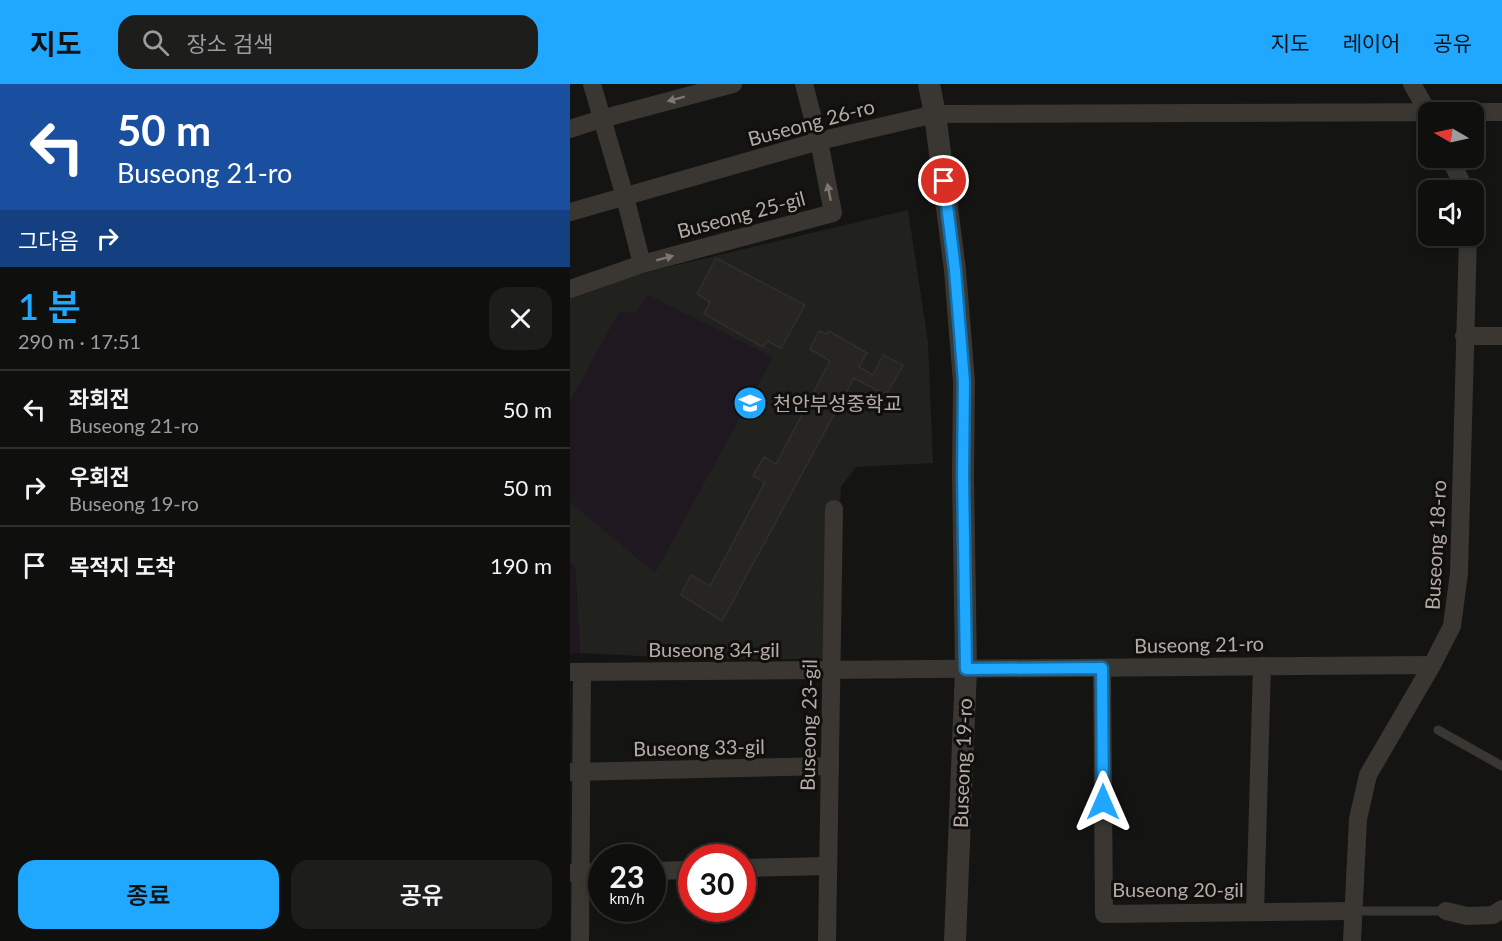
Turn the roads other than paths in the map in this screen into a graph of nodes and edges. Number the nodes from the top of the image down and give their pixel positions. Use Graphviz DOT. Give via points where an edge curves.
graph roads {
  1 [pos="592,84"];
  2 [pos="733,84"];
  3 [pos="804,84"];
  4 [pos="929,84"];
  5 [pos="1412,84"];
  6 [pos="1422,102"];
  7 [pos="1418,112"];
  8 [pos="1484,112"];
  9 [pos="1502,112"];
  10 [pos="935,114"];
  11 [pos="601,119"];
  12 [pos="570,129"];
  13 [pos="819,141"];
  14 [pos="625,197"];
  15 [pos="570,212"];
  16 [pos="1468,246"];
  17 [pos="642,264"];
  18 [pos="570,290"];
  19 [pos="1464,336"];
  20 [pos="1502,336"];
  21 [pos="834,509"];
  22 [pos="1432,665"];
  23 [pos="1262,666"];
  24 [pos="1102,668"];
  25 [pos="966,669"];
  26 [pos="831,670"];
  27 [pos="576,672"];
  28 [pos="1438,730"];
  29 [pos="830,766"];
  30 [pos="1502,766"];
  31 [pos="576,772"];
  32 [pos="828,866"];
  33 [pos="756,868"];
  34 [pos="575,873"];
  35 [pos="1502,909"];
  36 [pos="1446,911"];
  37 [pos="1255,912"];
  38 [pos="1353,912"];
  39 [pos="580,941"];
  40 [pos="827,941"];
  41 [pos="955,941"];
  42 [pos="1352,941"];
  1 -- 11 [label="street"];
  2 -- 11 [label="street, one-way"];
  3 -- 13 [label="street, Buseong 25-gil"];
  4 -- 10 [label="street, Buseong 19-ro"];
  5 -- 6 [label="street"];
  7 -- 10 [label="street, Buseong 26-ro"];
  8 -- 9 [label="street, Buseong 26-ro"];
  10 -- 13 [label="street, Buseong 26-ro"];
  10 -- 25 [label="street, Buseong 19-ro" via="955,270 964,382"];
  11 -- 12 [label="street"];
  11 -- 14 [label="street"];
  13 -- 14 [label="street, Buseong 26-ro"];
  17 -- 13 [label="street, Buseong 25-gil, one-way" via="833,213"];
  14 -- 15 [label="street, Buseong 26-ro"];
  14 -- 17 [label="street"];
  16 -- 19 [label="street, Buseong 18-ro"];
  17 -- 18 [label="street, Buseong 25-gil"];
  19 -- 20 [label="street"];
  19 -- 22 [label="street, Buseong 18-ro" via="1459,573 1452,626"];
  21 -- 26 [label="street, Buseong 23-gil"];
  22 -- 23 [label="street, Buseong 21-ro"];
  22 -- 38 [label="street, Buseong 18-ro" via="1368,775 1358,819"];
  23 -- 24 [label="street, Buseong 21-ro"];
  23 -- 37 [label="street"];
  24 -- 25 [label="street, Buseong 21-ro"];
  24 -- 37 [label="street, Buseong 20-gil" via="1104,914"];
  25 -- 26 [label="street, Buseong 34-gil"];
  25 -- 41 [label="street, Buseong 19-ro"];
  26 -- 27 [label="street, Buseong 34-gil"];
  26 -- 29 [label="street, Buseong 23-gil"];
  27 -- 31 [label="street"];
  28 -- 30 [label="lane"];
  29 -- 31 [label="street, Buseong 33-gil"];
  29 -- 32 [label="street, Buseong 23-gil"];
  31 -- 34 [label="street"];
  32 -- 33 [label="street"];
  32 -- 40 [label="street, Buseong 23-gil"];
  34 -- 39 [label="street"];
  35 -- 36 [label="street" via="1493,915 1467,916"];
  36 -- 38 [label="lane"];
  37 -- 38 [label="street, Buseong 20-gil"];
  38 -- 42 [label="street, Buseong 18-ro"];
}
